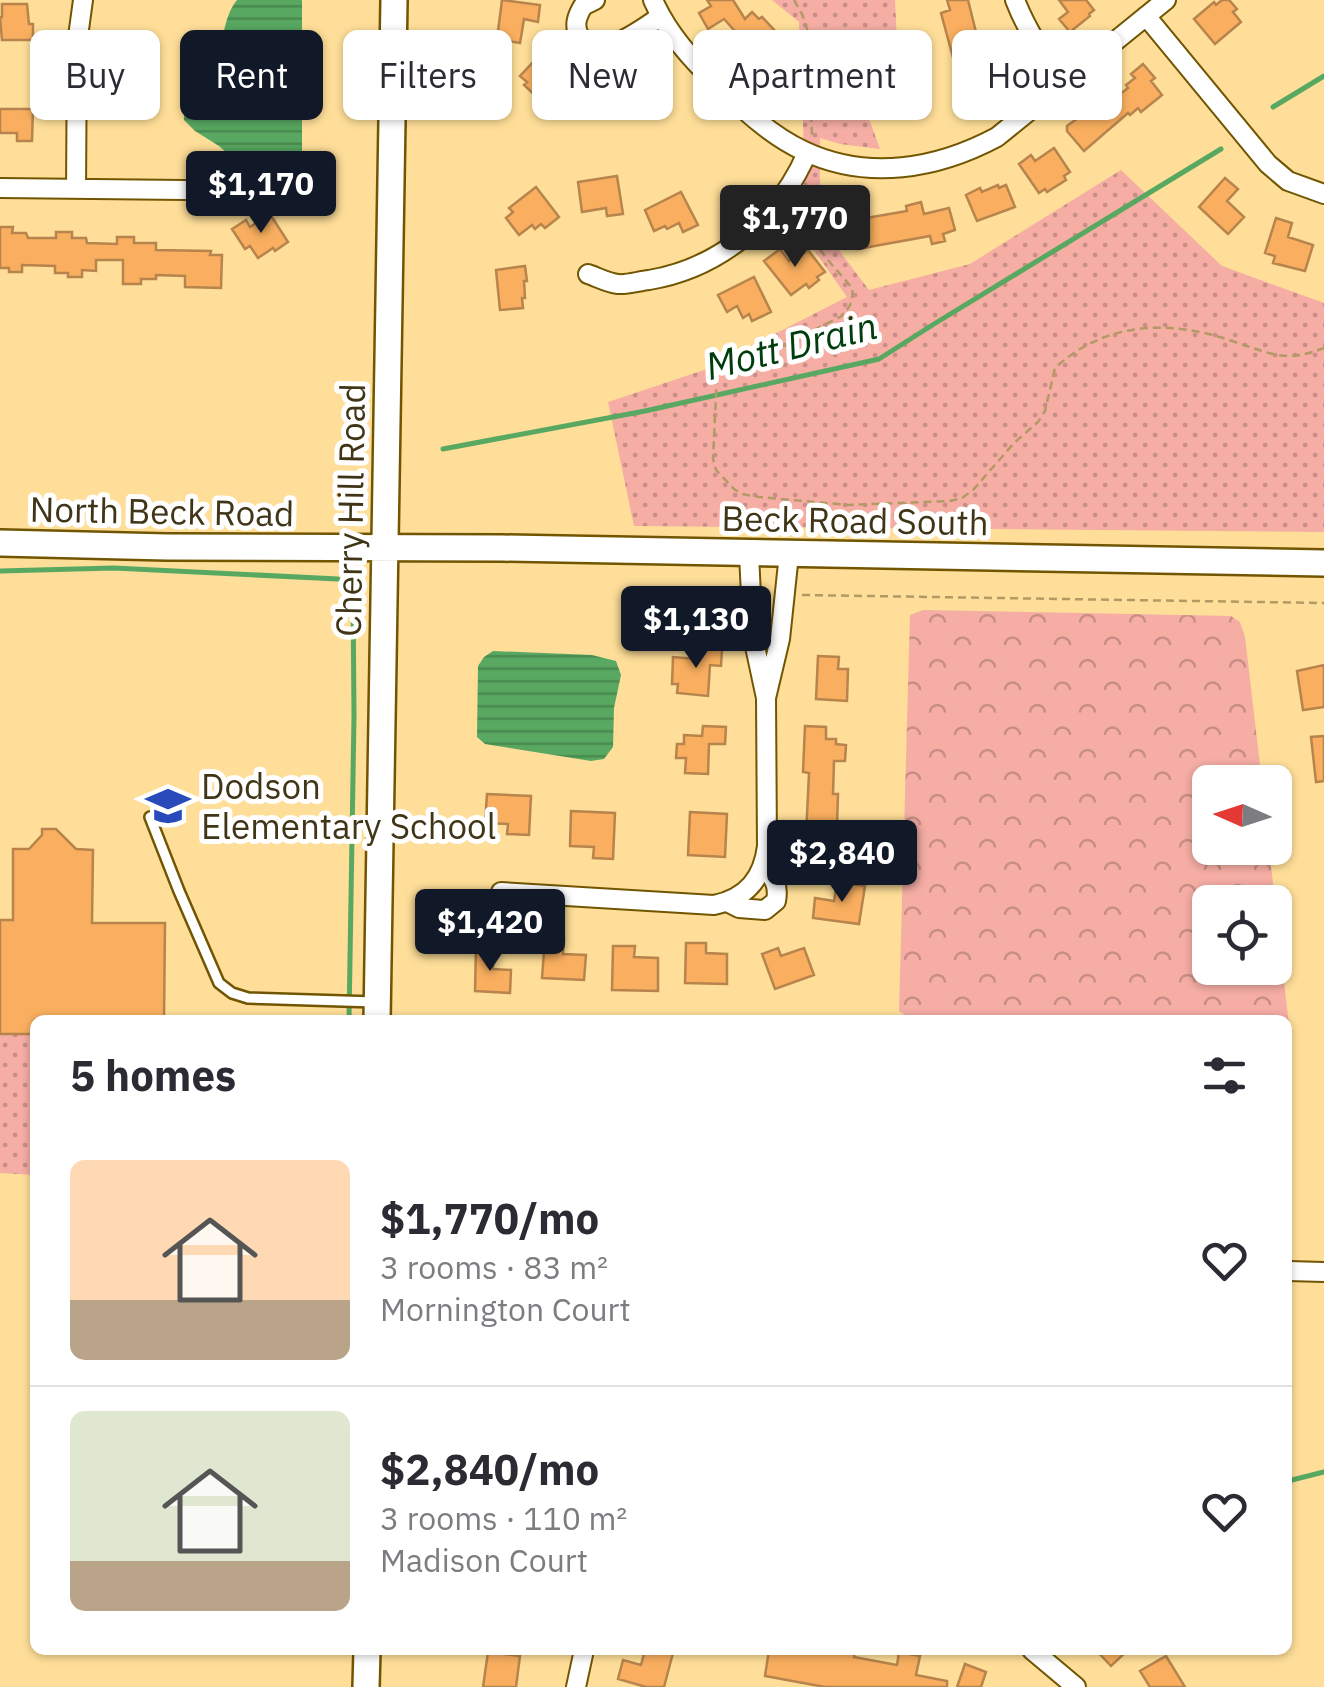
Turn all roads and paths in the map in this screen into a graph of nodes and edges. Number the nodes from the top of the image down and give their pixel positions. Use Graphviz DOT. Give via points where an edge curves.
graph roads {
  1 [pos="83,0"];
  2 [pos="394,0"];
  3 [pos="595,0"];
  4 [pos="794,0"];
  5 [pos="1015,0"];
  6 [pos="1166,0"];
  7 [pos="656,8"];
  8 [pos="1146,16"];
  9 [pos="1028,30"];
  10 [pos="1122,36"];
  11 [pos="1018,120"];
  12 [pos="810,154"];
  13 [pos="0,188"];
  14 [pos="76,189"];
  15 [pos="185,190"];
  16 [pos="1324,194"];
  17 [pos="588,274"];
  18 [pos="1324,348"];
  19 [pos="0,544"];
  20 [pos="384,548"];
  21 [pos="750,554"];
  22 [pos="789,554"];
  23 [pos="1324,563"];
  24 [pos="802,595"];
  25 [pos="1324,603"];
  26 [pos="766,698"];
  27 [pos="150,818"];
  28 [pos="764,866"];
  29 [pos="501,892"];
  30 [pos="727,902"];
  31 [pos="377,1011"];
  32 [pos="1292,1271"];
  33 [pos="1324,1272"];
  34 [pos="367,1655"];
  35 [pos="583,1655"];
  36 [pos="1038,1655"];
  37 [pos="366,1687"];
  38 [pos="576,1687"];
  39 [pos="1076,1687"];
  1 -- 14 [label="street"];
  2 -- 20 [label="main road, Cherry Hill Road"];
  3 -- 7 [label="street" via="582,6 576,21 583,42 596,48 614,44"];
  4 -- 12 [label="path" via="808,32"];
  5 -- 9 [label="street"];
  6 -- 8 [label="street"];
  7 -- 12 [label="street" via="686,52 733,100"];
  8 -- 10 [label="street"];
  8 -- 16 [label="street" via="1268,164 1288,181"];
  11 -- 12 [label="street" via="970,151 913,167 875,168"];
  12 -- 17 [label="street" via="766,218 716,256 670,275 618,284"];
  12 -- 18 [label="path" via="808,227 854,298 840,317 716,374 713,460 725,482 742,494 848,505 962,498 1038,422 1055,368 1118,331 1180,330 1279,356"];
  13 -- 14 [label="street"];
  14 -- 15 [label="street"];
  19 -- 20 [label="main road, North Beck Road"];
  20 -- 21 [label="main road, Beck Road South"];
  20 -- 31 [label="main road, Cherry Hill Road"];
  21 -- 22 [label="main road, Beck Road South"];
  21 -- 26 [label="street" via="753,637"];
  22 -- 23 [label="main road, Beck Road South"];
  22 -- 26 [label="street"];
  24 -- 25 [label="path"];
  26 -- 28 [label="street"];
  27 -- 31 [label="lane" via="218,983 248,998"];
  28 -- 30 [label="street" via="752,887"];
  28 -- 30 [label="street" via="775,879 776,901 765,910"];
  29 -- 30 [label="street"];
  32 -- 33 [label="street"];
  34 -- 37 [label="main road"];
  35 -- 38 [label="street"];
  36 -- 39 [label="street"];
}
